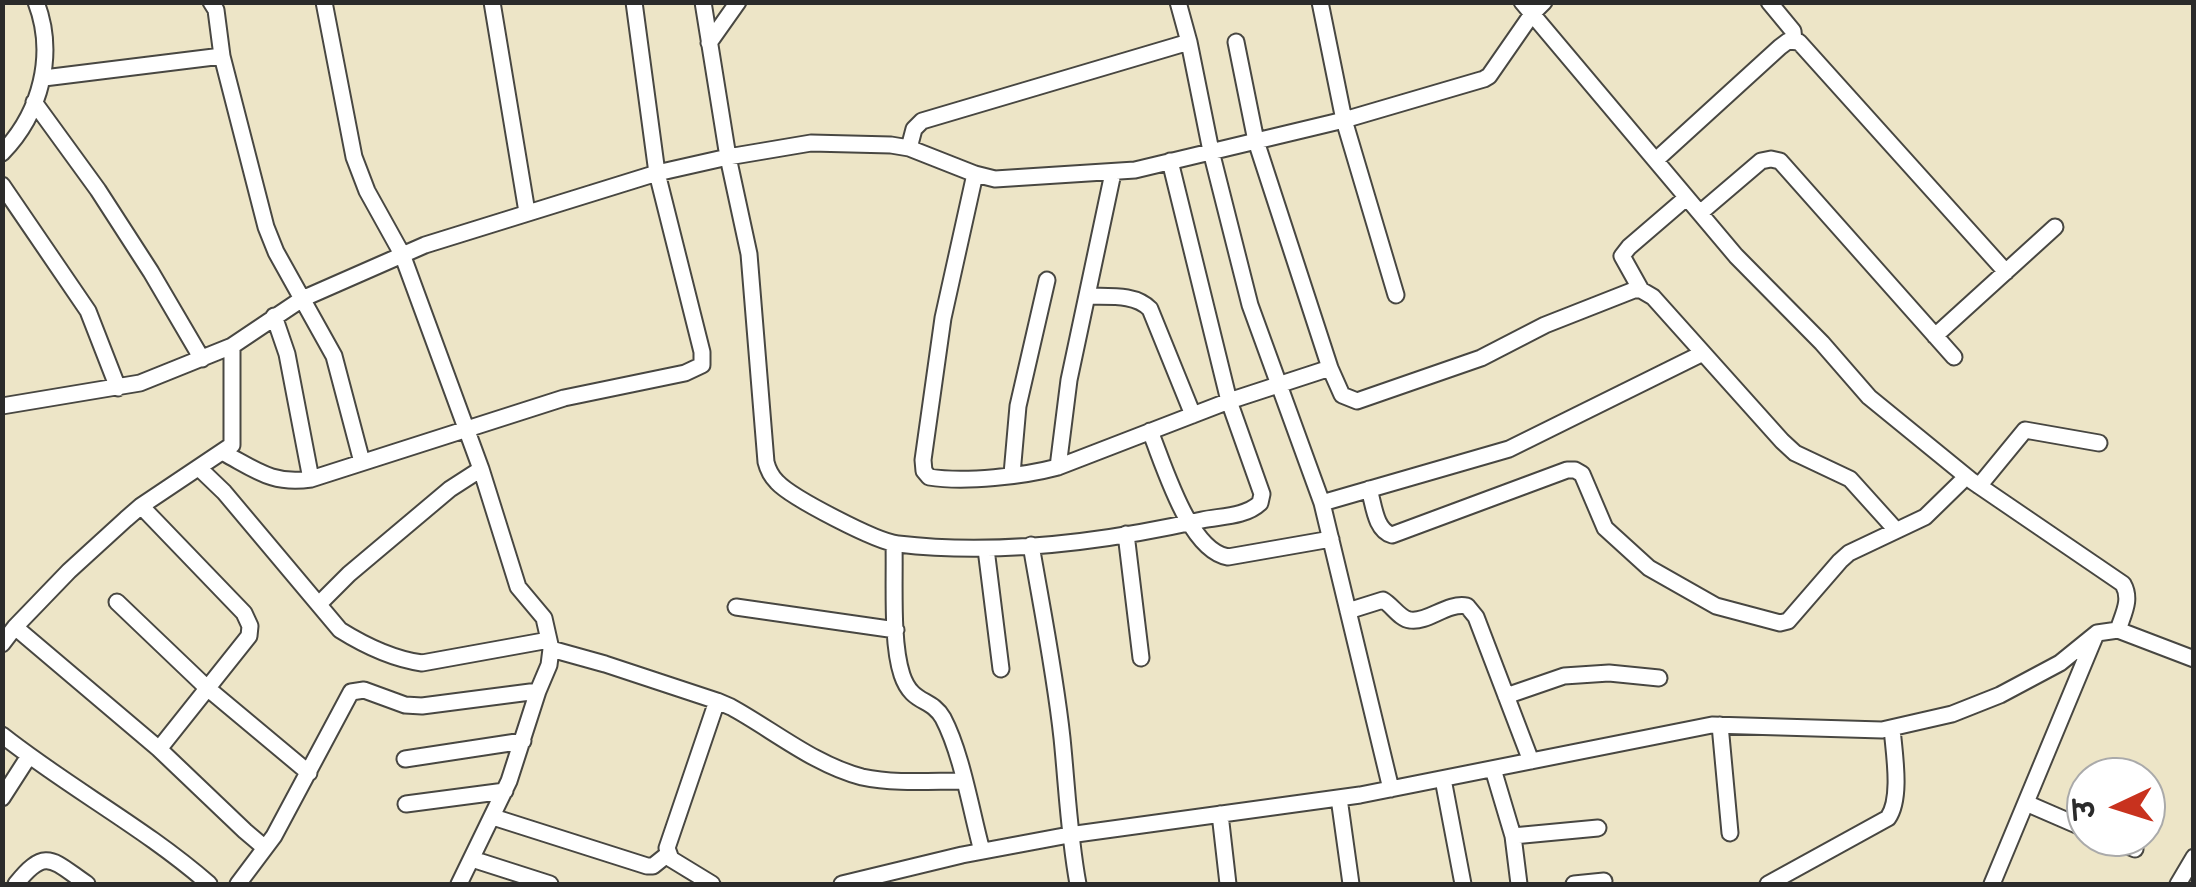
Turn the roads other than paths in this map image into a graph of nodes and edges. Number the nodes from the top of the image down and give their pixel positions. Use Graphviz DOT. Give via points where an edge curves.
graph roads {
  1 [pos="212,2"];
  2 [pos="324,2"];
  3 [pos="492,2"];
  4 [pos="634,2"];
  5 [pos="703,2"];
  6 [pos="738,2"];
  7 [pos="1178,2"];
  8 [pos="1320,2"];
  9 [pos="1769,2"];
  10 [pos="38,3"];
  11 [pos="1533,6"];
  12 [pos="1794,40"];
  13 [pos="709,42"];
  14 [pos="1189,42"];
  15 [pos="1236,42"];
  16 [pos="222,56"];
  17 [pos="44,78"];
  18 [pos="34,102"];
  19 [pos="1344,120"];
  20 [pos="1256,141"];
  21 [pos="910,148"];
  22 [pos="1211,151"];
  23 [pos="2,153"];
  24 [pos="728,157"];
  25 [pos="1656,160"];
  26 [pos="1170,162"];
  27 [pos="1112,172"];
  28 [pos="657,173"];
  29 [pos="975,174"];
  30 [pos="2,185"];
  31 [pos="1686,198"];
  32 [pos="527,212"];
  33 [pos="1700,213"];
  34 [pos="2055,227"];
  35 [pos="402,254"];
  36 [pos="2006,272"];
  37 [pos="1047,280"];
  38 [pos="1642,290"];
  39 [pos="1396,295"];
  40 [pos="1087,296"];
  41 [pos="302,299"];
  42 [pos="274,316"];
  43 [pos="1935,336"];
  44 [pos="232,346"];
  45 [pos="1703,352"];
  46 [pos="1954,358"];
  47 [pos="202,360"];
  48 [pos="1330,368"];
  49 [pos="1278,384"];
  50 [pos="118,388"];
  51 [pos="1230,401"];
  52 [pos="2,406"];
  53 [pos="1193,415"];
  54 [pos="467,430"];
  55 [pos="1150,431"];
  56 [pos="2099,443"];
  57 [pos="224,452"];
  58 [pos="362,462"];
  59 [pos="1058,466"];
  60 [pos="199,468"];
  61 [pos="481,469"];
  62 [pos="1012,474"];
  63 [pos="311,479"];
  64 [pos="1972,481"];
  65 [pos="1369,489"];
  66 [pos="1322,503"];
  67 [pos="141,506"];
  68 [pos="1188,524"];
  69 [pos="1896,530"];
  70 [pos="1126,534"];
  71 [pos="1331,539"];
  72 [pos="894,544"];
  73 [pos="1031,546"];
  74 [pos="986,549"];
  75 [pos="117,602"];
  76 [pos="320,604"];
  77 [pos="736,607"];
  78 [pos="1348,611"];
  79 [pos="15,627"];
  80 [pos="896,630"];
  81 [pos="2118,630"];
  82 [pos="2097,633"];
  83 [pos="2,644"];
  84 [pos="550,644"];
  85 [pos="1141,658"];
  86 [pos="2194,659"];
  87 [pos="1001,669"];
  88 [pos="1659,678"];
  89 [pos="206,688"];
  90 [pos="538,691"];
  91 [pos="1506,696"];
  92 [pos="717,701"];
  93 [pos="1720,725"];
  94 [pos="1892,728"];
  95 [pos="2,735"];
  96 [pos="523,741"];
  97 [pos="159,749"];
  98 [pos="29,756"];
  99 [pos="404,759"];
  100 [pos="1531,761"];
  101 [pos="1493,769"];
  102 [pos="308,773"];
  103 [pos="1442,779"];
  104 [pos="964,781"];
  105 [pos="1391,789"];
  106 [pos="505,791"];
  107 [pos="2,798"];
  108 [pos="1339,798"];
  109 [pos="2026,803"];
  110 [pos="406,804"];
  111 [pos="1220,814"];
  112 [pos="493,818"];
  113 [pos="2066,820"];
  114 [pos="1598,828"];
  115 [pos="1730,832"];
  116 [pos="1069,835"];
  117 [pos="1512,836"];
  118 [pos="265,848"];
  119 [pos="982,851"];
  120 [pos="668,854"];
  121 [pos="2194,857"];
  122 [pos="472,860"];
  123 [pos="1604,881"];
  124 [pos="16,884"];
  125 [pos="87,884"];
  126 [pos="209,884"];
  127 [pos="238,884"];
  128 [pos="459,884"];
  129 [pos="550,884"];
  130 [pos="712,884"];
  131 [pos="842,884"];
  132 [pos="1078,884"];
  133 [pos="1228,884"];
  134 [pos="1348,884"];
  135 [pos="1463,884"];
  136 [pos="1519,884"];
  137 [pos="1574,884"];
  138 [pos="1768,884"];
  139 [pos="1993,884"];
  140 [pos="2178,884"];
  1 -- 16 [label="street"];
  2 -- 35 [label="street" via="354,157"];
  3 -- 32 [label="street"];
  4 -- 28 [label="street"];
  5 -- 13 [label="street"];
  6 -- 13 [label="street"];
  7 -- 14 [label="street"];
  8 -- 19 [label="street"];
  9 -- 12 [label="street"];
  10 -- 17 [label="street"];
  11 -- 19 [label="street" via="1484,80"];
  11 -- 25 [label="street"];
  12 -- 25 [label="street"];
  12 -- 36 [label="street"];
  13 -- 24 [label="street"];
  14 -- 21 [label="street" via="922,121"];
  14 -- 22 [label="street"];
  15 -- 20 [label="street"];
  16 -- 17 [label="street"];
  16 -- 41 [label="street" via="266,226"];
  17 -- 18 [label="street"];
  18 -- 23 [label="street"];
  18 -- 47 [label="street" via="152,272"];
  19 -- 20 [label="street"];
  19 -- 39 [label="street"];
  20 -- 22 [label="street"];
  20 -- 48 [label="street"];
  21 -- 24 [label="street" via="811,143"];
  21 -- 29 [label="street"];
  22 -- 26 [label="street"];
  22 -- 49 [label="street" via="1250,305"];
  24 -- 28 [label="street"];
  24 -- 72 [label="street" via="749,254 769,472 780,486 833,517"];
  25 -- 31 [label="street"];
  26 -- 27 [label="street"];
  26 -- 51 [label="street"];
  27 -- 29 [label="street" via="994,179"];
  27 -- 40 [label="street"];
  28 -- 32 [label="street"];
  28 -- 54 [label="street" via="702,365"];
  29 -- 62 [label="street" via="942,318 924,471 941,479"];
  30 -- 50 [label="street" via="88,311"];
  31 -- 33 [label="street"];
  31 -- 38 [label="street" via="1622,256"];
  32 -- 35 [label="street"];
  33 -- 43 [label="street" via="1762,162 1780,162"];
  33 -- 64 [label="street" via="1869,397"];
  34 -- 36 [label="street"];
  35 -- 41 [label="street"];
  35 -- 54 [label="street"];
  36 -- 43 [label="street"];
  37 -- 62 [label="street" via="1018,406"];
  38 -- 45 [label="street"];
  38 -- 48 [label="street" via="1357,401 1342,395"];
  40 -- 53 [label="street" via="1144,302"];
  40 -- 59 [label="street"];
  41 -- 42 [label="street"];
  41 -- 58 [label="street" via="334,356"];
  42 -- 44 [label="street"];
  42 -- 63 [label="street" via="288,354"];
  43 -- 46 [label="street"];
  44 -- 47 [label="street"];
  44 -- 57 [label="street" via="234,435"];
  45 -- 65 [label="street" via="1509,449"];
  45 -- 69 [label="street" via="1782,441 1850,479"];
  47 -- 50 [label="street"];
  48 -- 49 [label="street"];
  49 -- 51 [label="street"];
  49 -- 66 [label="street"];
  50 -- 52 [label="street"];
  51 -- 53 [label="street"];
  51 -- 68 [label="street" via="1260,504"];
  53 -- 55 [label="street"];
  54 -- 58 [label="street"];
  54 -- 61 [label="street"];
  55 -- 59 [label="street"];
  55 -- 68 [label="street"];
  56 -- 64 [label="street" via="2025,430"];
  57 -- 60 [label="street"];
  57 -- 63 [label="street" via="279,481"];
  58 -- 63 [label="street"];
  59 -- 62 [label="street"];
  60 -- 67 [label="street"];
  60 -- 76 [label="street"];
  61 -- 76 [label="street"];
  61 -- 84 [label="street" via="518,588 544,618"];
  64 -- 69 [label="street"];
  64 -- 81 [label="street" via="2123,584 2128,595"];
  65 -- 66 [label="street"];
  65 -- 69 [label="street" via="1380,528 1392,535 1575,470 1605,528 1649,568 1716,606 1780,623 1849,553"];
  66 -- 71 [label="street"];
  67 -- 79 [label="street"];
  67 -- 89 [label="street" via="248,620 249,636"];
  68 -- 70 [label="street"];
  68 -- 71 [label="street" via="1222,557"];
  70 -- 73 [label="street"];
  70 -- 85 [label="street"];
  71 -- 78 [label="street"];
  72 -- 74 [label="street"];
  72 -- 80 [label="street"];
  73 -- 74 [label="street"];
  73 -- 116 [label="street" via="1062,739"];
  74 -- 87 [label="street"];
  75 -- 89 [label="street"];
  76 -- 84 [label="street" via="352,638 408,661"];
  77 -- 80 [label="street"];
  78 -- 91 [label="street" via="1383,600 1415,620 1467,606"];
  78 -- 105 [label="street"];
  79 -- 83 [label="street"];
  79 -- 97 [label="street"];
  80 -- 104 [label="street" via="908,688 944,719"];
  81 -- 82 [label="street"];
  81 -- 86 [label="street"];
  82 -- 94 [label="street" via="2060,663 2000,695"];
  82 -- 109 [label="street"];
  84 -- 90 [label="street"];
  84 -- 92 [label="street"];
  88 -- 91 [label="street" via="1580,674"];
  89 -- 97 [label="street"];
  89 -- 102 [label="street"];
  90 -- 96 [label="street"];
  90 -- 102 [label="street" via="422,706 356,690"];
  91 -- 100 [label="street"];
  92 -- 104 [label="street" via="862,777"];
  92 -- 120 [label="street"];
  93 -- 94 [label="street"];
  93 -- 100 [label="street"];
  93 -- 115 [label="street"];
  94 -- 138 [label="street" via="1892,813"];
  95 -- 98 [label="street"];
  96 -- 99 [label="street"];
  96 -- 106 [label="street"];
  97 -- 118 [label="street"];
  98 -- 107 [label="street"];
  98 -- 126 [label="street"];
  100 -- 101 [label="street"];
  101 -- 103 [label="street"];
  101 -- 117 [label="street"];
  102 -- 118 [label="street"];
  103 -- 105 [label="street"];
  103 -- 135 [label="street"];
  104 -- 119 [label="street"];
  105 -- 108 [label="street"];
  106 -- 110 [label="street"];
  106 -- 112 [label="street"];
  108 -- 111 [label="street"];
  108 -- 134 [label="street"];
  109 -- 113 [label="street"];
  109 -- 139 [label="street"];
  111 -- 116 [label="street"];
  111 -- 133 [label="street"];
  112 -- 120 [label="street" via="646,866"];
  112 -- 122 [label="street"];
  114 -- 117 [label="street"];
  116 -- 119 [label="street"];
  116 -- 132 [label="street"];
  117 -- 136 [label="street"];
  118 -- 127 [label="street"];
  119 -- 131 [label="street"];
  120 -- 130 [label="street"];
  121 -- 140 [label="street"];
  122 -- 128 [label="street"];
  122 -- 129 [label="street"];
  123 -- 137 [label="street"];
  124 -- 125 [label="street" via="46,860"];
}
